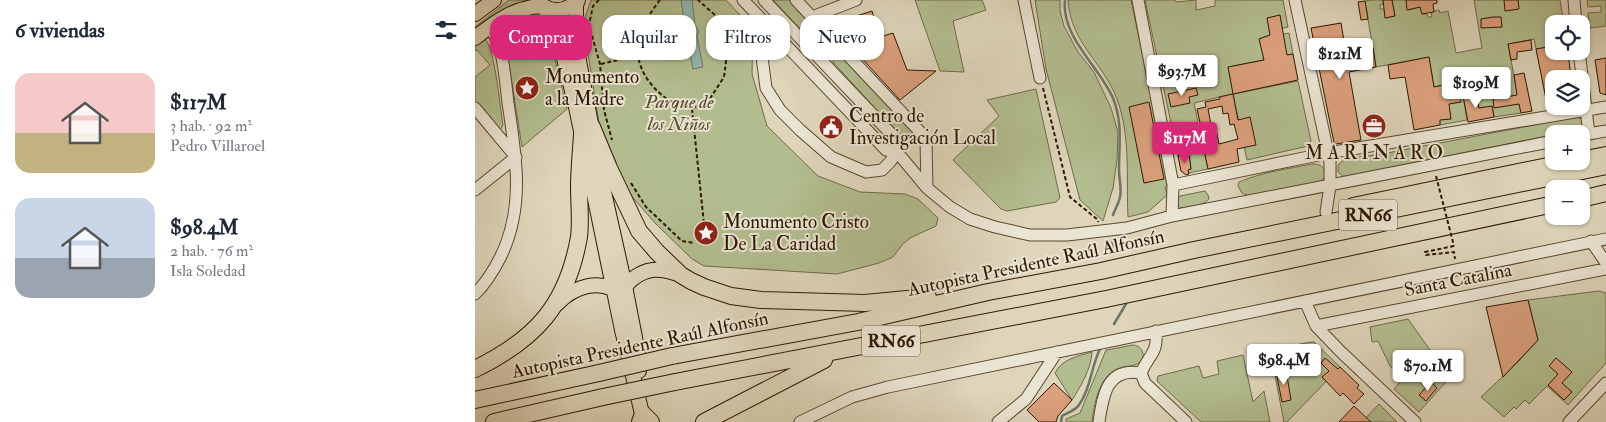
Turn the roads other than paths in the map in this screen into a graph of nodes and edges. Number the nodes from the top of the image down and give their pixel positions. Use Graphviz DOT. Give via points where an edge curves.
graph roads {
  1 [pos="494,0"];
  2 [pos="578,0"];
  3 [pos="743,0"];
  4 [pos="765,0"];
  5 [pos="796,0"];
  6 [pos="857,0"];
  7 [pos="1024,0"];
  8 [pos="1138,0"];
  9 [pos="1295,0"];
  10 [pos="1574,0"];
  11 [pos="541,4"];
  12 [pos="475,14"];
  13 [pos="508,15"];
  14 [pos="757,15"];
  15 [pos="809,15"];
  16 [pos="820,15"];
  17 [pos="1575,15"];
  18 [pos="490,26"];
  19 [pos="475,38"];
  20 [pos="790,49"];
  21 [pos="501,60"];
  22 [pos="762,60"];
  23 [pos="853,60"];
  24 [pos="1040,78"];
  25 [pos="1606,107"];
  26 [pos="475,108"];
  27 [pos="1590,110"];
  28 [pos="1561,115"];
  29 [pos="587,130"];
  30 [pos="1606,131"];
  31 [pos="1590,134"];
  32 [pos="1545,143"];
  33 [pos="897,152"];
  34 [pos="1328,153"];
  35 [pos="1606,155"];
  36 [pos="516,157"];
  37 [pos="1590,158"];
  38 [pos="1606,166"];
  39 [pos="1545,167"];
  40 [pos="1173,184"];
  41 [pos="1330,186"];
  42 [pos="927,188"];
  43 [pos="475,190"];
  44 [pos="1606,193"];
  45 [pos="1590,197"];
  46 [pos="1545,206"];
  47 [pos="1326,212"];
  48 [pos="1172,216"];
  49 [pos="1606,238"];
  50 [pos="1591,241"];
  51 [pos="1194,250"];
  52 [pos="1606,264"];
  53 [pos="1606,269"];
  54 [pos="681,275"];
  55 [pos="477,286"];
  56 [pos="987,292"];
  57 [pos="621,296"];
  58 [pos="1305,300"];
  59 [pos="555,306"];
  60 [pos="1316,326"];
  61 [pos="1156,330"];
  62 [pos="841,351"];
  63 [pos="1057,352"];
  64 [pos="475,369"];
  65 [pos="1141,373"];
  66 [pos="1606,383"];
  67 [pos="475,400"];
  68 [pos="645,420"];
  69 [pos="494,422"];
  70 [pos="704,422"];
  71 [pos="799,422"];
  72 [pos="998,422"];
  73 [pos="1099,422"];
  74 [pos="1186,422"];
  75 [pos="1415,422"];
  76 [pos="1569,422"];
  1 -- 12 [label="main road"];
  2 -- 11 [label="main road" via="565,9 551,10"];
  2 -- 29 [label="main road" via="575,45"];
  3 -- 14 [label="street"];
  4 -- 33 [label="street" via="896,139"];
  5 -- 15 [label="street"];
  6 -- 16 [label="street"];
  7 -- 24 [label="street"];
  8 -- 40 [label="street"];
  9 -- 34 [label="street"];
  10 -- 17 [label="street"];
  11 -- 13 [label="main road"];
  11 -- 29 [label="main road" via="559,38"];
  18 -- 19 [label="main road"];
  20 -- 33 [label="street" via="886,150"];
  21 -- 36 [label="street"];
  22 -- 33 [label="street" via="766,88 781,110 831,157 866,172 882,170"];
  23 -- 42 [label="street" via="922,134 926,141"];
  25 -- 27 [label="street"];
  26 -- 36 [label="street"];
  28 -- 34 [label="street"];
  29 -- 54 [label="highway" via="639,230"];
  29 -- 57 [label="main road" via="604,192"];
  29 -- 59 [label="highway" via="579,180 579,236 571,273"];
  30 -- 31 [label="street"];
  32 -- 41 [label="street"];
  33 -- 42 [label="street"];
  34 -- 40 [label="street"];
  34 -- 41 [label="street"];
  35 -- 37 [label="highway"];
  36 -- 43 [label="street"];
  36 -- 55 [label="street" via="513,226 493,271"];
  38 -- 51 [label="highway, Autopista Presidente Raúl Alfonsín / RN66"];
  39 -- 47 [label="highway"];
  40 -- 48 [label="street"];
  41 -- 47 [label="street"];
  41 -- 48 [label="street"];
  42 -- 48 [label="street" via="970,219 1030,235 1099,232"];
  44 -- 45 [label="highway"];
  46 -- 62 [label="highway, RN66" via="1106,300"];
  47 -- 51 [label="highway"];
  49 -- 50 [label="street"];
  50 -- 52 [label="street"];
  50 -- 58 [label="street"];
  51 -- 56 [label="highway, Autopista Presidente Raúl Alfonsín / RN66"];
  53 -- 60 [label="street, Santa Catalina"];
  54 -- 56 [label="highway" via="731,296 798,303 865,303"];
  54 -- 57 [label="main road" via="659,270 648,272 637,276"];
  56 -- 67 [label="highway, Autopista Presidente Raúl Alfonsín / RN66, bridge" via="858,322 672,356"];
  57 -- 59 [label="main road" via="591,285 569,293"];
  57 -- 68 [label="main road"];
  58 -- 60 [label="street"];
  58 -- 61 [label="street"];
  59 -- 64 [label="highway" via="530,334 509,351"];
  60 -- 75 [label="street"];
  61 -- 63 [label="street"];
  61 -- 65 [label="street" via="1154,352"];
  62 -- 69 [label="highway, RN66, bridge" via="675,382"];
  62 -- 70 [label="highway"];
  63 -- 71 [label="street" via="888,387 852,397"];
  63 -- 72 [label="street" via="1026,399"];
  65 -- 73 [label="street" via="1133,371 1111,379 1102,400"];
  65 -- 74 [label="street" via="1145,382"];
  66 -- 76 [label="street"];
}
